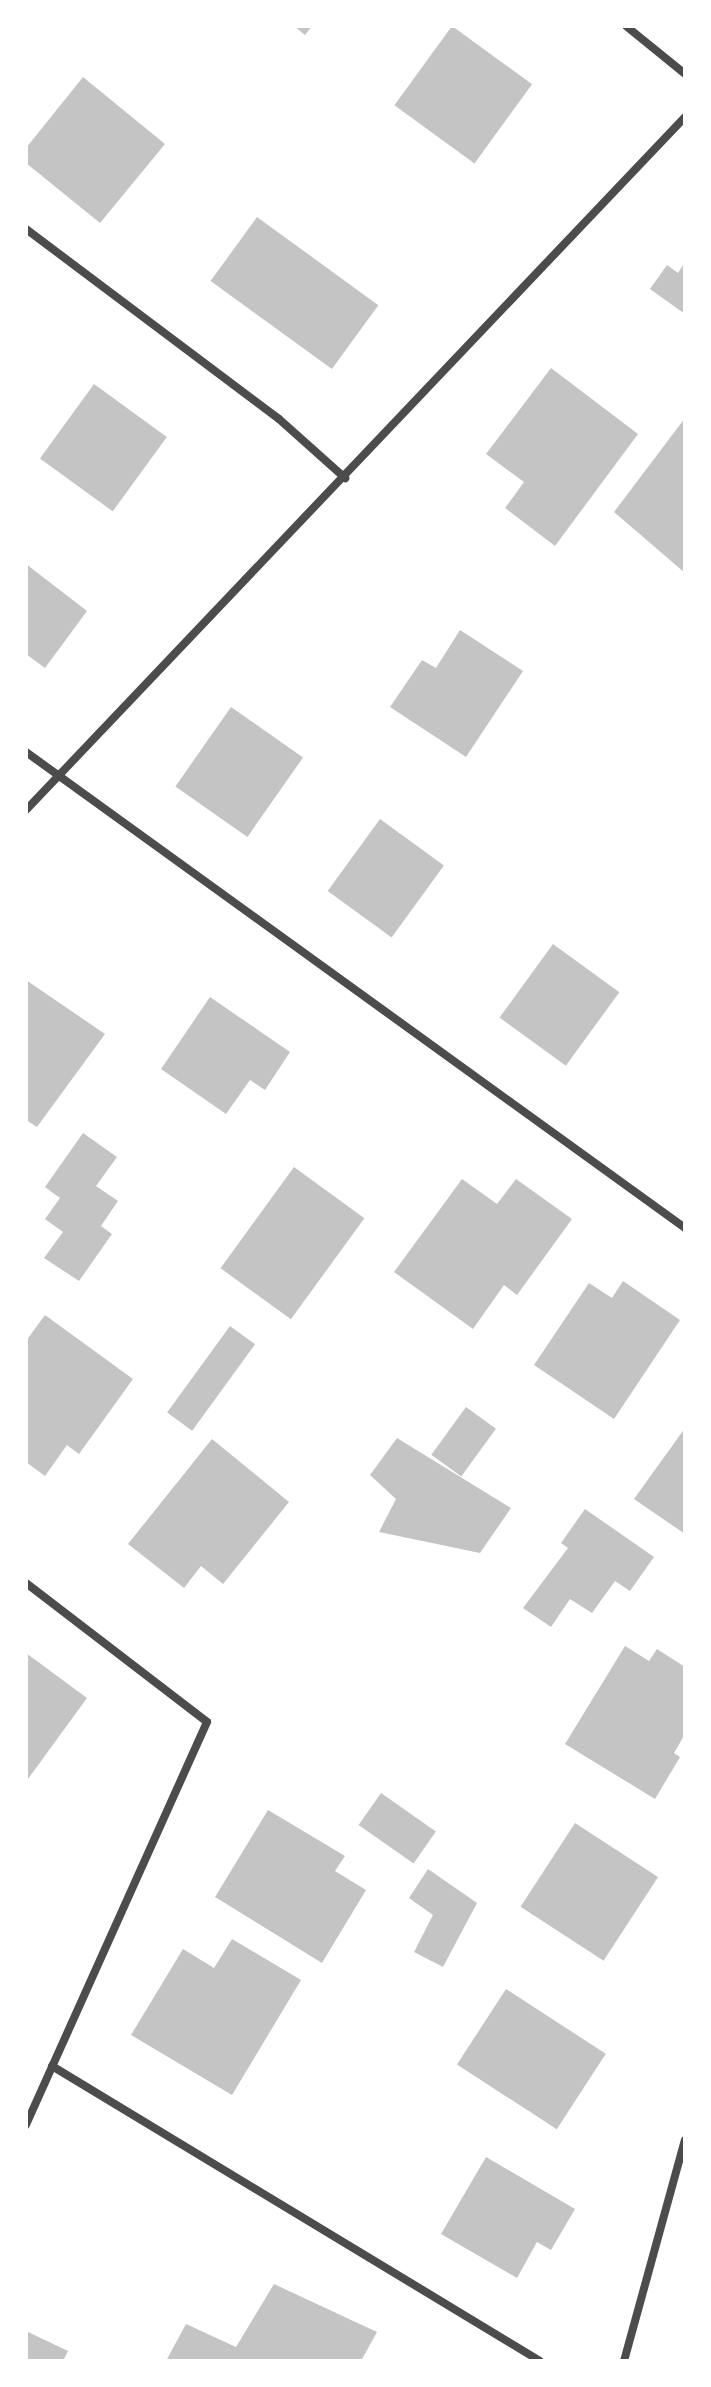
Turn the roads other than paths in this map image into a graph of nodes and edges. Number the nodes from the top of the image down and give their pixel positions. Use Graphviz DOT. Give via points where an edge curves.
graph roads {
  1 [pos="626,26"];
  2 [pos="685,74"];
  3 [pos="685,117"];
  4 [pos="26,229"];
  5 [pos="345,478"];
  6 [pos="26,752"];
  7 [pos="55,774"];
  8 [pos="26,810"];
  9 [pos="685,1228"];
  10 [pos="26,1583"];
  11 [pos="52,2066"];
  12 [pos="26,2125"];
  13 [pos="685,2140"];
  14 [pos="540,2361"];
  15 [pos="624,2361"];
  1 -- 2 [label="street"];
  3 -- 5 [label="street"];
  4 -- 5 [label="street" via="279,419"];
  5 -- 7 [label="street"];
  6 -- 7 [label="street"];
  7 -- 8 [label="street"];
  7 -- 9 [label="street"];
  10 -- 11 [label="street" via="207,1722"];
  11 -- 12 [label="street"];
  11 -- 14 [label="street"];
  13 -- 15 [label="street"];
}
